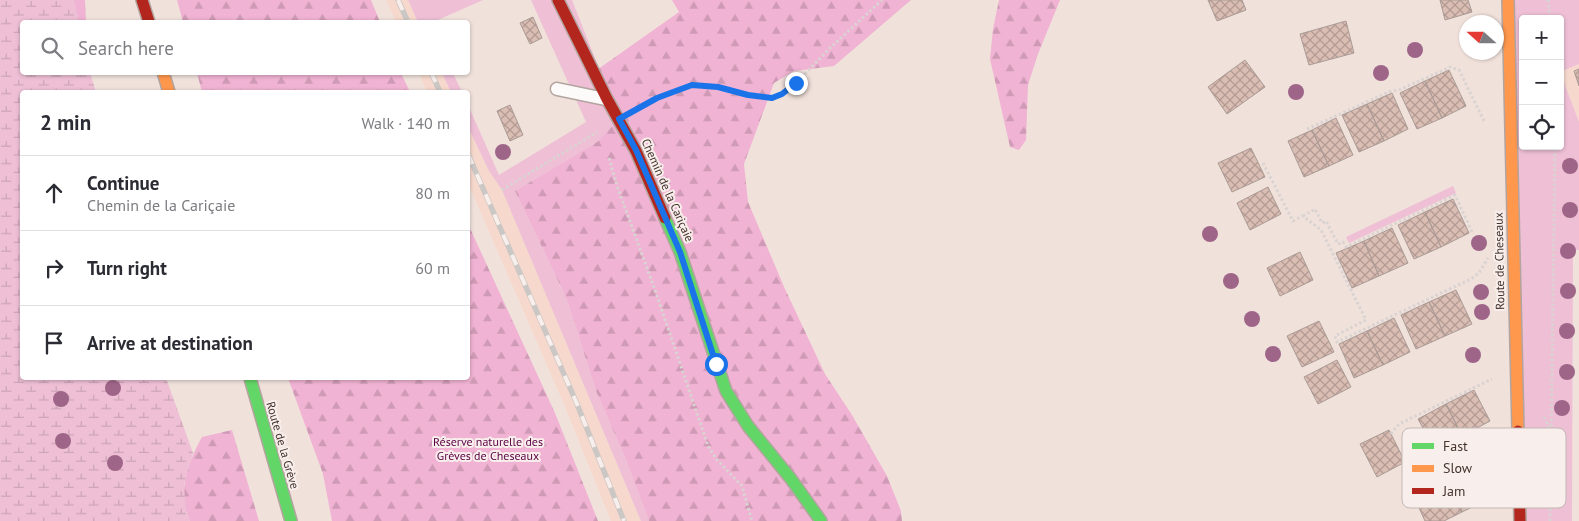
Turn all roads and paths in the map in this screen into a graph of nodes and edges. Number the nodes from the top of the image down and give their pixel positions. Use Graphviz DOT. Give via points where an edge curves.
graph roads {
  1 [pos="142,0"];
  2 [pos="558,0"];
  3 [pos="882,0"];
  4 [pos="1508,0"];
  5 [pos="1548,0"];
  6 [pos="1550,15"];
  7 [pos="148,20"];
  8 [pos="164,75"];
  9 [pos="558,89"];
  10 [pos="168,90"];
  11 [pos="608,99"];
  12 [pos="619,119"];
  13 [pos="1307,128"];
  14 [pos="1489,131"];
  15 [pos="1555,150"];
  16 [pos="608,152"];
  17 [pos="1263,163"];
  18 [pos="502,190"];
  19 [pos="1303,216"];
  20 [pos="1473,234"];
  21 [pos="1494,254"];
  22 [pos="1497,377"];
  23 [pos="251,380"];
  24 [pos="1517,428"];
  25 [pos="1551,428"];
  26 [pos="1391,434"];
  27 [pos="1520,508"];
  28 [pos="1550,508"];
  29 [pos="291,521"];
  30 [pos="752,521"];
  31 [pos="821,521"];
  32 [pos="1520,521"];
  33 [pos="1550,521"];
  1 -- 7 [label="street"];
  2 -- 11 [label="street, Chemin de la Cariçaie"];
  3 -- 12 [label="path" via="782,94 762,97 692,85 657,98"];
  4 -- 24 [label="street, Route de Cheseaux"];
  5 -- 6 [label="path"];
  8 -- 10 [label="street"];
  9 -- 11 [label="lane"];
  11 -- 12 [label="street, Chemin de la Cariçaie"];
  12 -- 18 [label="path"];
  12 -- 31 [label="street, Chemin de la Cariçaie" via="636,150 680,252 726,391 748,426"];
  13 -- 14 [label="path" via="1450,67 1460,70"];
  15 -- 25 [label="path"];
  16 -- 30 [label="path" via="708,446 742,486"];
  17 -- 19 [label="path" via="1292,221"];
  19 -- 20 [label="path" via="1315,210 1322,223 1326,221 1338,244 1343,242 1346,247 1455,195"];
  19 -- 21 [label="path" via="1321,230 1366,320 1335,336 1338,342 1471,279"];
  22 -- 26 [label="path" via="1399,424"];
  23 -- 29 [label="street, Route de la Grève"];
  27 -- 32 [label="street, Route de Cheseaux"];
  28 -- 33 [label="path"];
}
